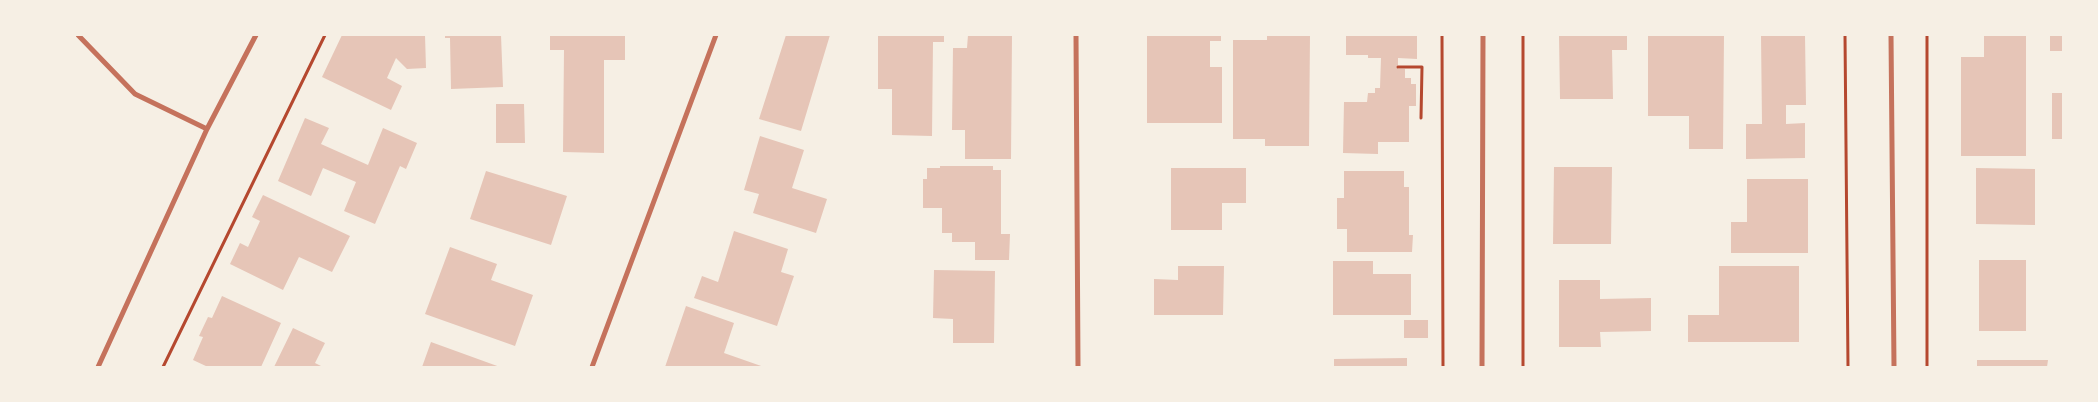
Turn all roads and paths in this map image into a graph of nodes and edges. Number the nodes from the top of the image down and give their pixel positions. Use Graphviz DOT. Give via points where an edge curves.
graph roads {
  1 [pos="78,35"];
  2 [pos="256,35"];
  3 [pos="325,35"];
  4 [pos="716,35"];
  5 [pos="1076,35"];
  6 [pos="1442,35"];
  7 [pos="1482,35"];
  8 [pos="1523,35"];
  9 [pos="1845,35"];
  10 [pos="1892,35"];
  11 [pos="1927,35"];
  12 [pos="1398,67"];
  13 [pos="1421,118"];
  14 [pos="206,129"];
  15 [pos="98,367"];
  16 [pos="164,367"];
  17 [pos="592,367"];
  18 [pos="1078,367"];
  19 [pos="1442,367"];
  20 [pos="1482,367"];
  21 [pos="1523,367"];
  22 [pos="1848,367"];
  23 [pos="1894,367"];
  24 [pos="1927,367"];
  1 -- 14 [label="street" via="135,94"];
  2 -- 14 [label="street"];
  3 -- 16 [label="path"];
  4 -- 17 [label="street"];
  5 -- 18 [label="street"];
  6 -- 19 [label="path"];
  7 -- 20 [label="street"];
  8 -- 21 [label="path"];
  9 -- 22 [label="path"];
  10 -- 23 [label="street"];
  11 -- 24 [label="path"];
  12 -- 13 [label="path" via="1422,67"];
  14 -- 15 [label="street"];
}
